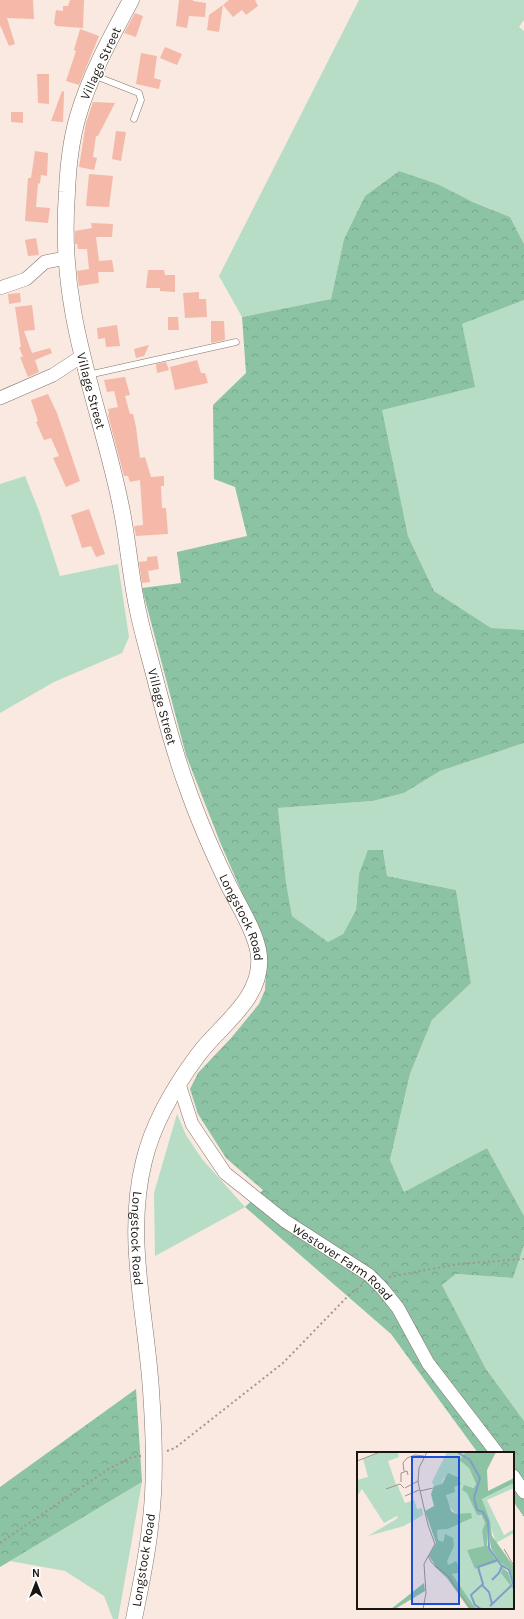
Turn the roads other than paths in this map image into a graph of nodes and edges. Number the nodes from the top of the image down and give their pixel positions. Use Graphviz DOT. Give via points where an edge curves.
graph roads {
  1 [pos="131,0"];
  2 [pos="93,75"];
  3 [pos="134,119"];
  4 [pos="66,258"];
  5 [pos="0,288"];
  6 [pos="236,342"];
  7 [pos="82,356"];
  8 [pos="88,375"];
  9 [pos="0,398"];
  10 [pos="186,785"];
  11 [pos="179,1084"];
  12 [pos="496,1452"];
  13 [pos="514,1477"];
  14 [pos="524,1492"];
  15 [pos="134,1619"];
  1 -- 2 [label="street, Village Street"];
  2 -- 3 [label="lane" via="139,93 141,100"];
  2 -- 4 [label="street, Village Street" via="83,100 73,139 66,208"];
  4 -- 5 [label="street" via="45,262 26,279"];
  4 -- 7 [label="street, Village Street"];
  6 -- 8 [label="lane"];
  7 -- 8 [label="street, Village Street"];
  7 -- 9 [label="street" via="53,375"];
  8 -- 10 [label="street, Village Street" via="121,502 138,610 174,750"];
  10 -- 11 [label="street, Longstock Road" via="200,824 255,940 259,964 254,986 248,996 198,1054"];
  11 -- 12 [label="street, Westover Farm Road" via="192,1124 225,1173 285,1221 368,1275 382,1288 398,1308 428,1363"];
  11 -- 15 [label="street, Longstock Road" via="150,1139 136,1200 136,1242 151,1388 153,1466 151,1525"];
  13 -- 14 [label="street"];
}
